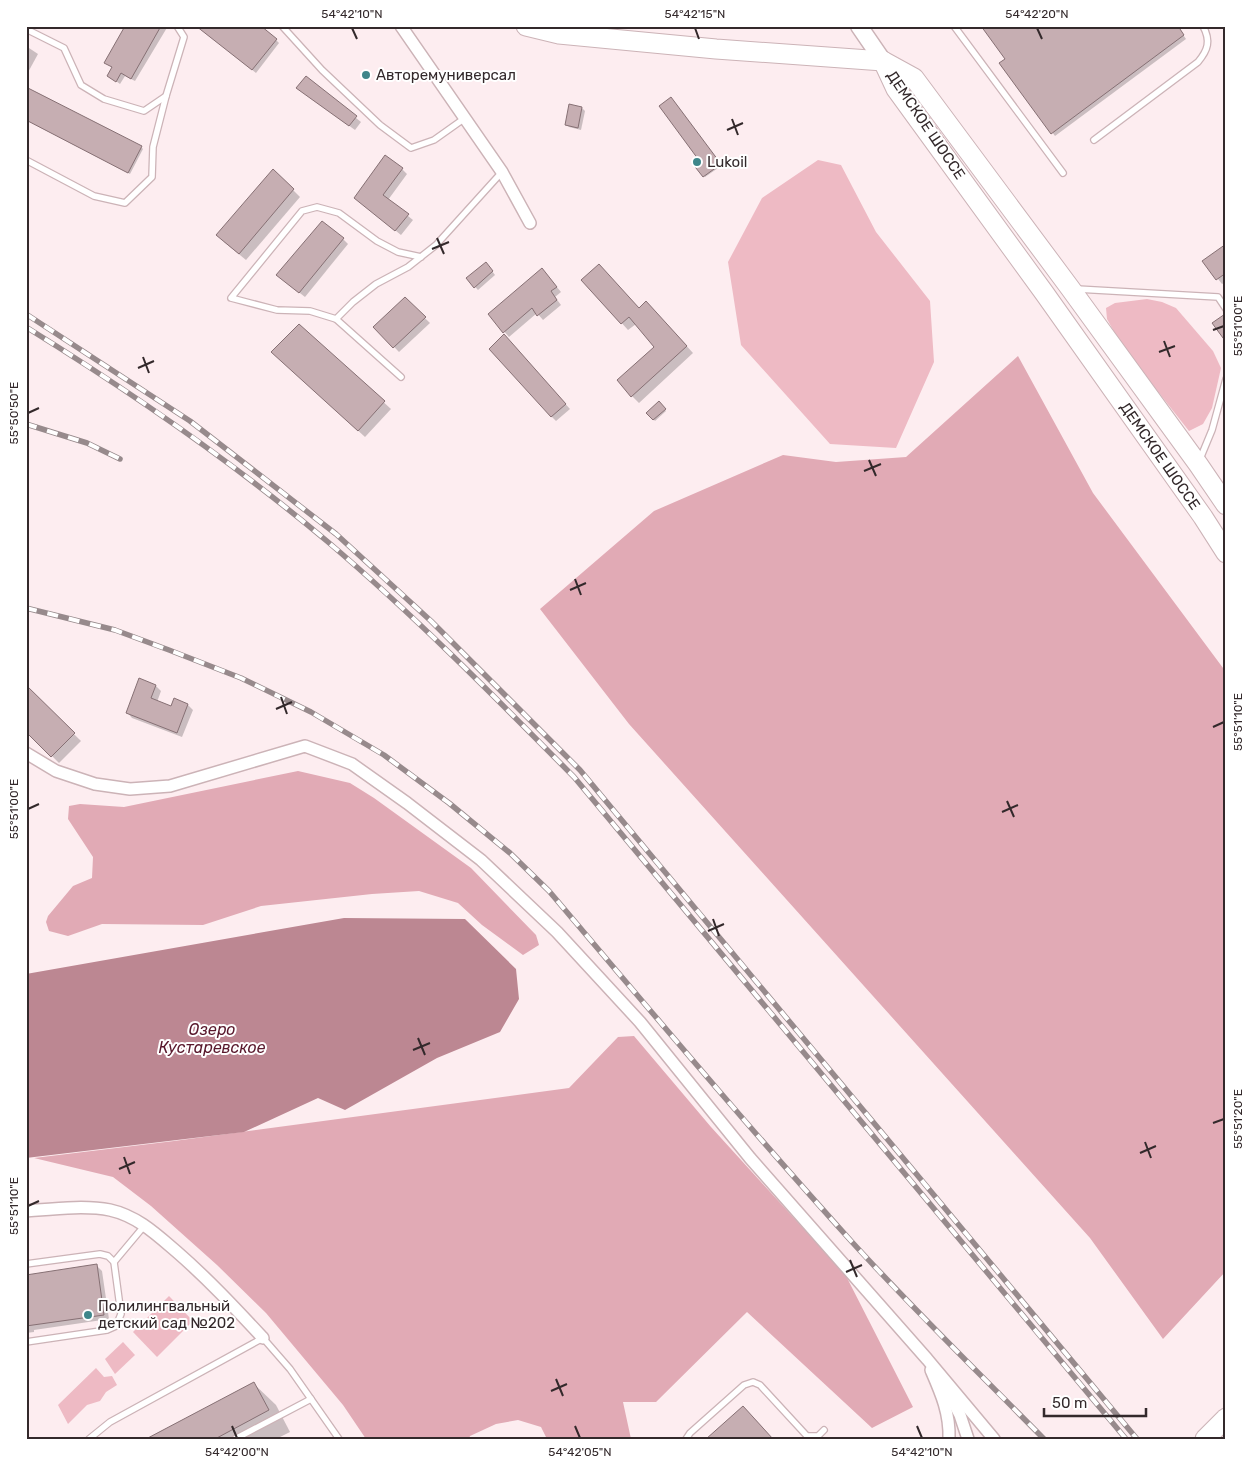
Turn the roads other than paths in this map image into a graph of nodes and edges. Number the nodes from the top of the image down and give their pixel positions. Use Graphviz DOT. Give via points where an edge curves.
graph roads {
  1 [pos="177,26"];
  2 [pos="282,26"];
  3 [pos="401,26"];
  4 [pos="526,26"];
  5 [pos="859,26"];
  6 [pos="954,26"];
  7 [pos="1203,26"];
  8 [pos="26,29"];
  9 [pos="882,61"];
  10 [pos="166,96"];
  11 [pos="465,118"];
  12 [pos="1094,140"];
  13 [pos="26,160"];
  14 [pos="502,172"];
  15 [pos="1063,173"];
  16 [pos="530,223"];
  17 [pos="421,257"];
  18 [pos="1070,288"];
  19 [pos="1226,309"];
  20 [pos="336,319"];
  21 [pos="401,377"];
  22 [pos="1226,380"];
  23 [pos="1198,464"];
  24 [pos="1226,505"];
  25 [pos="1226,553"];
  26 [pos="26,753"];
  27 [pos="26,1211"];
  28 [pos="146,1225"];
  29 [pos="114,1262"];
  30 [pos="26,1264"];
  31 [pos="263,1338"];
  32 [pos="26,1342"];
  33 [pos="927,1359"];
  34 [pos="311,1399"];
  35 [pos="1226,1418"];
  36 [pos="824,1430"];
  37 [pos="89,1439"];
  38 [pos="235,1439"];
  39 [pos="339,1439"];
  40 [pos="686,1439"];
  41 [pos="949,1439"];
  42 [pos="968,1439"];
  43 [pos="994,1439"];
  44 [pos="1204,1439"];
  1 -- 10 [label="lane" via="184,38"];
  2 -- 11 [label="lane" via="380,124 411,148 434,140"];
  3 -- 11 [label="street"];
  4 -- 9 [label="main road" via="559,34"];
  5 -- 9 [label="main road"];
  6 -- 15 [label="lane"];
  7 -- 12 [label="lane" via="1208,35 1208,46 1198,62"];
  8 -- 10 [label="lane" via="64,48 81,85 104,99 144,111"];
  9 -- 18 [label="main road, ДЕМСКОЕ ШОССЕ" via="914,78"];
  9 -- 25 [label="main road, ДЕМСКОЕ ШОССЕ" via="896,89 1046,294"];
  10 -- 13 [label="lane" via="153,147 152,177 125,203 94,196"];
  11 -- 14 [label="street"];
  14 -- 16 [label="street"];
  14 -- 17 [label="lane" via="436,245"];
  17 -- 20 [label="lane" via="376,284"];
  17 -- 20 [label="lane" via="398,252 377,241 339,213 317,207 302,211 231,298 277,310 310,311"];
  18 -- 19 [label="lane" via="1218,297"];
  18 -- 23 [label="main road, ДЕМСКОЕ ШОССЕ"];
  20 -- 21 [label="lane"];
  22 -- 23 [label="lane" via="1212,430"];
  23 -- 24 [label="main road, ДЕМСКОЕ ШОССЕ"];
  26 -- 33 [label="street" via="56,771 95,784 130,789 170,786 305,746 352,764 480,860 557,932 640,1022 750,1158"];
  27 -- 28 [label="street" via="99,1209 126,1215"];
  28 -- 29 [label="lane"];
  28 -- 31 [label="street" via="208,1279"];
  29 -- 30 [label="lane" via="100,1254"];
  29 -- 32 [label="lane" via="121,1314 116,1326"];
  31 -- 34 [label="lane"];
  31 -- 37 [label="lane" via="110,1422"];
  33 -- 41 [label="street" via="950,1421"];
  33 -- 42 [label="street" via="960,1415"];
  33 -- 43 [label="street"];
  34 -- 38 [label="lane"];
  34 -- 39 [label="lane"];
  35 -- 44 [label="main road"];
  36 -- 40 [label="lane" via="818,1436 807,1436 760,1385 752,1382 744,1385"];
}
